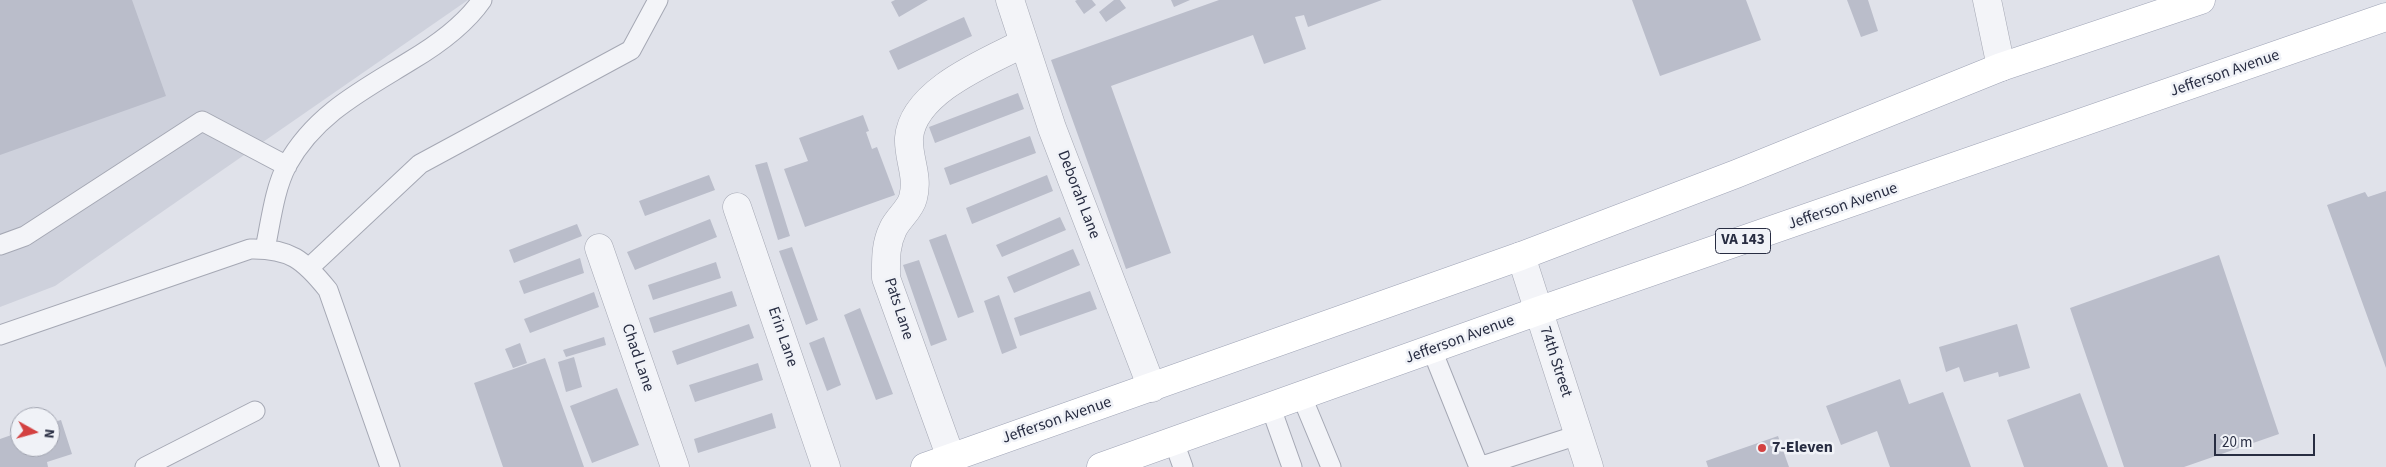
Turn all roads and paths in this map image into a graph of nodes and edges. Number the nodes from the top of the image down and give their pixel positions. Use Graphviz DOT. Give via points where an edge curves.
graph roads {
  1 [pos="482,0"];
  2 [pos="658,0"];
  3 [pos="1010,0"];
  4 [pos="1987,0"];
  5 [pos="2202,0"];
  6 [pos="2386,18"];
  7 [pos="1024,43"];
  8 [pos="2001,67"];
  9 [pos="287,166"];
  10 [pos="737,207"];
  11 [pos="0,245"];
  12 [pos="599,248"];
  13 [pos="265,249"];
  14 [pos="1520,256"];
  15 [pos="310,267"];
  16 [pos="1538,311"];
  17 [pos="0,335"];
  18 [pos="1432,350"];
  19 [pos="1152,388"];
  20 [pos="1302,397"];
  21 [pos="1271,408"];
  22 [pos="255,411"];
  23 [pos="1578,435"];
  24 [pos="1174,442"];
  25 [pos="951,458"];
  26 [pos="145,467"];
  27 [pos="390,467"];
  28 [pos="675,467"];
  29 [pos="826,467"];
  30 [pos="925,467"];
  31 [pos="1102,467"];
  32 [pos="1183,467"];
  33 [pos="1292,467"];
  34 [pos="1331,467"];
  35 [pos="1479,467"];
  36 [pos="1589,467"];
  1 -- 9 [label="lane" via="441,42 333,109 307,135"];
  2 -- 15 [label="lane" via="630,50 420,164"];
  3 -- 7 [label="street, Deborah Lane"];
  4 -- 8 [label="street"];
  5 -- 8 [label="main road, Jefferson Avenue"];
  6 -- 16 [label="main road, Jefferson Avenue / VA 143"];
  7 -- 19 [label="street, Deborah Lane" via="1052,128"];
  7 -- 25 [label="street, Pats Lane" via="969,71 926,101 913,118 909,139 916,177 913,199 893,229 886,253 886,278"];
  8 -- 14 [label="main road, Jefferson Avenue" via="1736,174"];
  9 -- 11 [label="lane" via="202,121 25,236"];
  9 -- 13 [label="lane" via="275,200"];
  10 -- 29 [label="street, Erin Lane"];
  12 -- 28 [label="street, Chad Lane"];
  13 -- 15 [label="lane" via="289,254"];
  13 -- 17 [label="lane" via="250,249"];
  14 -- 16 [label="street, 74th Street"];
  14 -- 19 [label="main road, Jefferson Avenue"];
  15 -- 27 [label="lane" via="328,290"];
  16 -- 18 [label="main road, Jefferson Avenue / VA 143"];
  16 -- 23 [label="street, 74th Street"];
  18 -- 20 [label="main road, Jefferson Avenue / VA 143"];
  18 -- 35 [label="lane"];
  19 -- 25 [label="main road, Jefferson Avenue"];
  20 -- 21 [label="main road, Jefferson Avenue / VA 143"];
  20 -- 34 [label="lane"];
  21 -- 24 [label="main road, Jefferson Avenue / VA 143"];
  21 -- 33 [label="lane"];
  22 -- 26 [label="lane"];
  23 -- 35 [label="lane"];
  23 -- 36 [label="street, 74th Street"];
  24 -- 31 [label="main road, Jefferson Avenue / VA 143"];
  24 -- 32 [label="lane"];
  25 -- 30 [label="main road, Jefferson Avenue"];
}
